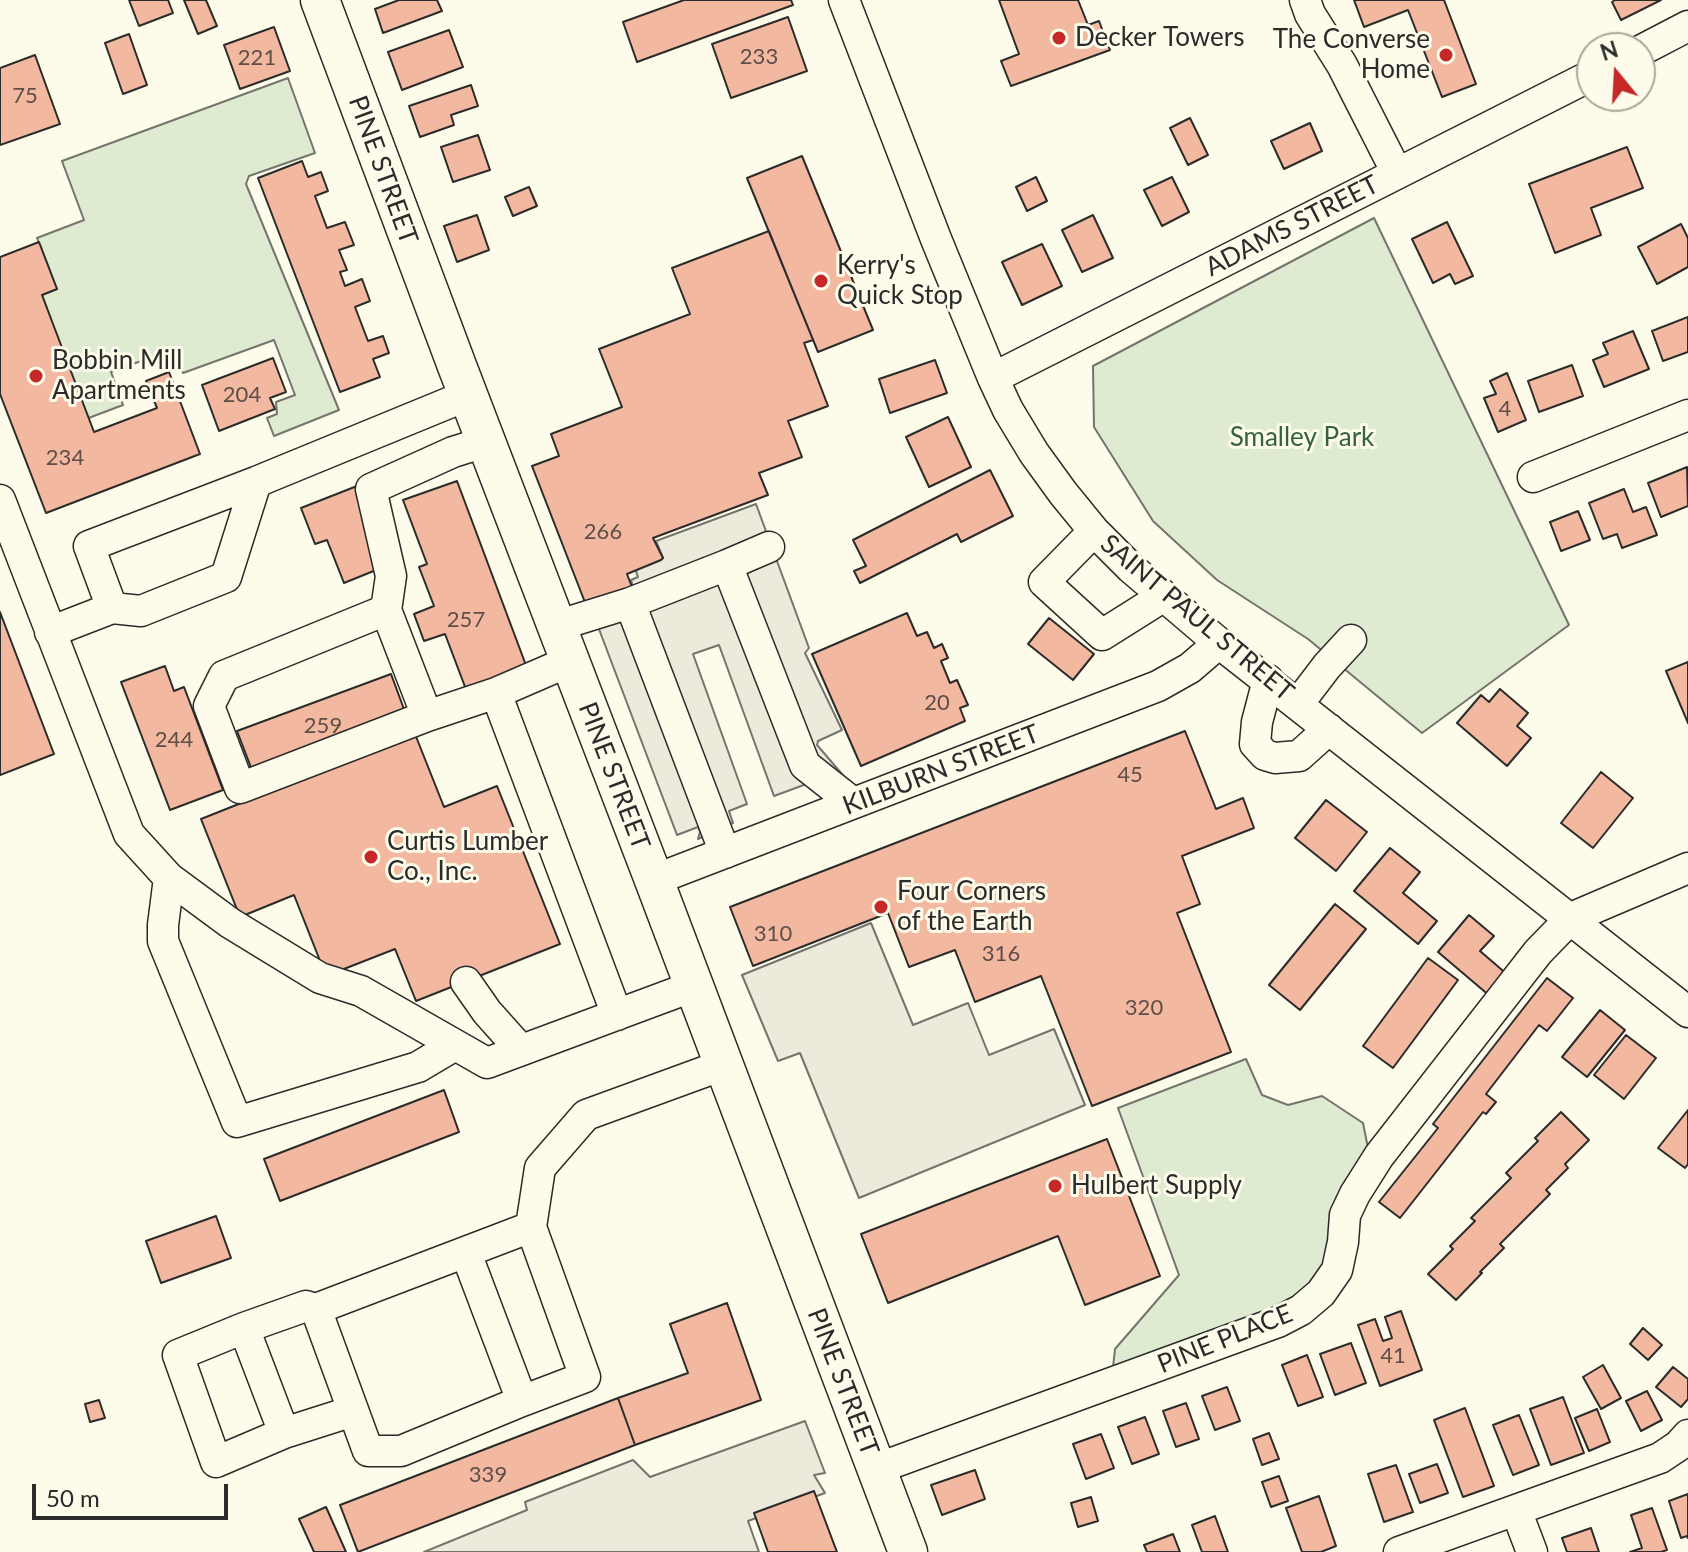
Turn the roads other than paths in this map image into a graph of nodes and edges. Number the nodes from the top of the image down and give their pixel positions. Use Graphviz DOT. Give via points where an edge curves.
graph roads {
  1 [pos="320,0"];
  2 [pos="844,0"];
  3 [pos="1305,0"];
  4 [pos="1688,26"];
  5 [pos="1656,43"];
  6 [pos="1576,83"];
  7 [pos="1397,173"];
  8 [pos="993,378"];
  9 [pos="468,395"];
  10 [pos="1688,415"];
  11 [pos="485,442"];
  12 [pos="1533,477"];
  13 [pos="256,482"];
  14 [pos="0,500"];
  15 [pos="1094,531"];
  16 [pos="769,547"];
  17 [pos="727,565"];
  18 [pos="1164,596"];
  19 [pos="630,603"];
  20 [pos="112,608"];
  21 [pos="386,610"];
  22 [pos="556,626"];
  23 [pos="50,632"];
  24 [pos="1351,640"];
  25 [pos="1219,643"];
  26 [pos="570,661"];
  27 [pos="1268,680"];
  28 [pos="496,693"];
  29 [pos="1298,704"];
  30 [pos="427,716"];
  31 [pos="1329,729"];
  32 [pos="853,803"];
  33 [pos="725,853"];
  34 [pos="1688,868"];
  35 [pos="169,878"];
  36 [pos="654,880"];
  37 [pos="1571,918"];
  38 [pos="466,982"];
  39 [pos="694,986"];
  40 [pos="1688,1012"];
  41 [pos="617,1015"];
  42 [pos="455,1045"];
  43 [pos="521,1050"];
  44 [pos="723,1065"];
  45 [pos="531,1227"];
  46 [pos="466,1253"];
  47 [pos="316,1309"];
  48 [pos="244,1328"];
  49 [pos="522,1401"];
  50 [pos="353,1411"];
  51 [pos="284,1433"];
  52 [pos="1688,1435"];
  53 [pos="876,1469"];
  54 [pos="1516,1510"];
  55 [pos="908,1552"];
  56 [pos="1399,1552"];
  57 [pos="1532,1552"];
  1 -- 9 [label="main road, PINE STREET"];
  2 -- 8 [label="street, SAINT PAUL STREET"];
  3 -- 7 [label="street"];
  4 -- 5 [label="street"];
  6 -- 7 [label="street, ADAMS STREET"];
  7 -- 8 [label="street, ADAMS STREET"];
  8 -- 15 [label="street, SAINT PAUL STREET" via="1034,453"];
  9 -- 11 [label="main road, PINE STREET"];
  9 -- 13 [label="street"];
  10 -- 12 [label="street"];
  11 -- 21 [label="street" via="371,489 391,576"];
  11 -- 22 [label="main road, PINE STREET"];
  13 -- 20 [label="street" via="226,577 141,611"];
  13 -- 20 [label="street" via="89,546"];
  14 -- 23 [label="street"];
  15 -- 18 [label="street, SAINT PAUL STREET"];
  15 -- 18 [label="street" via="1044,582 1102,635"];
  16 -- 17 [label="street"];
  17 -- 19 [label="street"];
  17 -- 32 [label="street" via="805,765"];
  18 -- 25 [label="street, SAINT PAUL STREET"];
  19 -- 22 [label="street"];
  19 -- 33 [label="street"];
  20 -- 23 [label="street"];
  21 -- 30 [label="street"];
  21 -- 30 [label="street" via="224,676 209,706 240,788"];
  22 -- 26 [label="main road, PINE STREET"];
  23 -- 35 [label="street" via="129,834"];
  24 -- 29 [label="street"];
  25 -- 27 [label="street, SAINT PAUL STREET"];
  25 -- 32 [label="street, KILBURN STREET" via="1158,686"];
  26 -- 28 [label="street"];
  26 -- 36 [label="main road, PINE STREET"];
  27 -- 29 [label="street, SAINT PAUL STREET"];
  27 -- 31 [label="street" via="1255,744 1265,755 1299,756"];
  28 -- 30 [label="street"];
  28 -- 41 [label="street"];
  29 -- 31 [label="street, SAINT PAUL STREET"];
  31 -- 37 [label="street, SAINT PAUL STREET"];
  32 -- 33 [label="street, KILBURN STREET"];
  33 -- 36 [label="street, KILBURN STREET"];
  34 -- 37 [label="street"];
  35 -- 42 [label="street" via="320,978 361,991"];
  35 -- 42 [label="street" via="163,941 237,1122 418,1067"];
  36 -- 39 [label="main road, PINE STREET"];
  37 -- 40 [label="street, SAINT PAUL STREET"];
  37 -- 53 [label="street, PINE PLACE" via="1538,952 1379,1156 1345,1215 1337,1270 1301,1310"];
  38 -- 43 [label="street"];
  39 -- 41 [label="street"];
  39 -- 44 [label="main road, PINE STREET"];
  41 -- 43 [label="street"];
  42 -- 43 [label="street" via="487,1063"];
  44 -- 45 [label="street" via="586,1115 540,1168"];
  44 -- 53 [label="main road, PINE STREET"];
  45 -- 46 [label="street"];
  45 -- 49 [label="street" via="585,1377"];
  46 -- 47 [label="street"];
  46 -- 49 [label="street"];
  47 -- 48 [label="street" via="306,1306"];
  47 -- 50 [label="street"];
  48 -- 51 [label="street"];
  48 -- 51 [label="street" via="178,1355 216,1462"];
  49 -- 50 [label="street" via="401,1451 368,1451"];
  50 -- 51 [label="street"];
  52 -- 54 [label="street" via="1660,1458"];
  53 -- 55 [label="main road, PINE STREET"];
  54 -- 56 [label="street"];
  54 -- 57 [label="street"];
}
